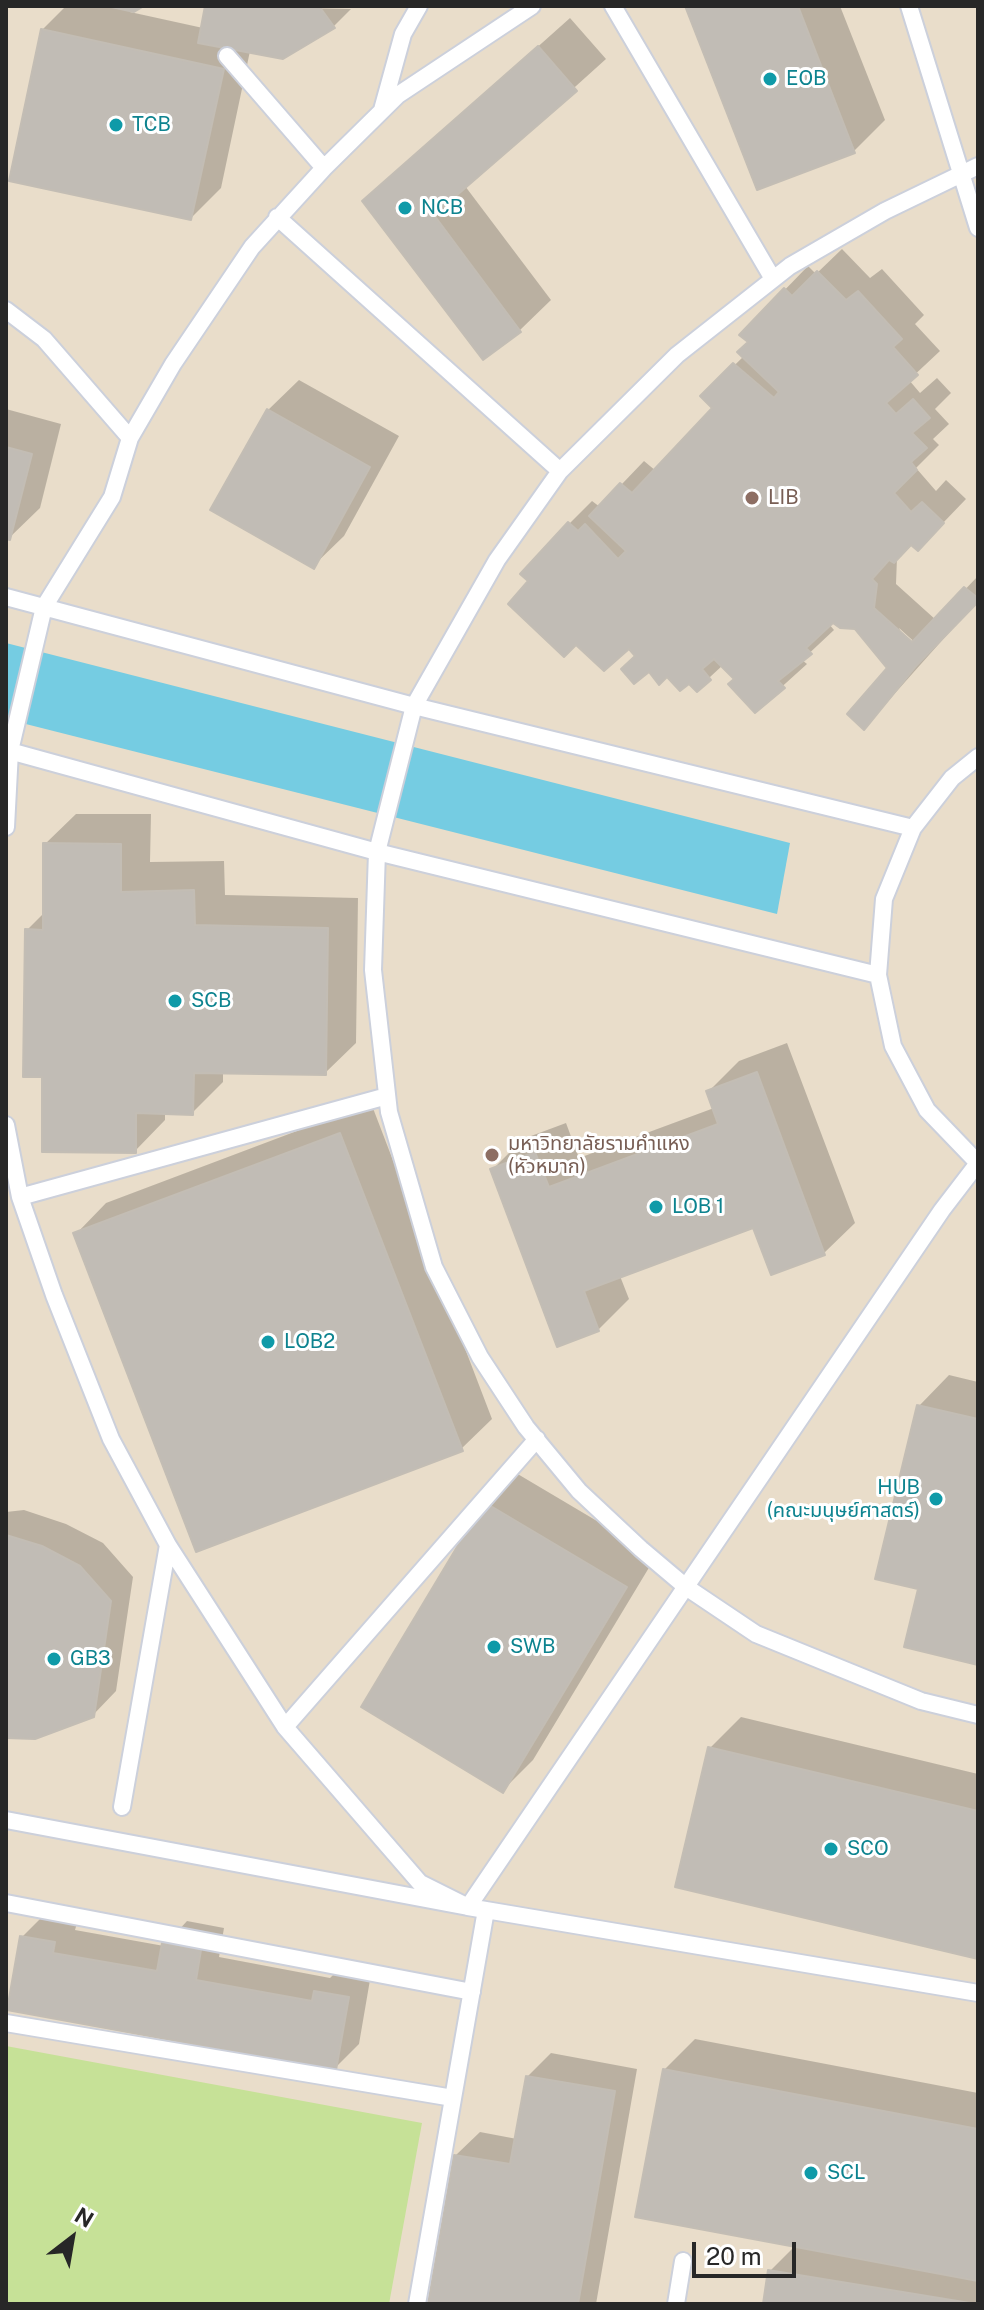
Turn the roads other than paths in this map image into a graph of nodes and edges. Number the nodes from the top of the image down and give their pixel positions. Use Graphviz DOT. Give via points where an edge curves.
graph roads {
  1 [pos="419,6"];
  2 [pos="532,6"];
  3 [pos="613,6"];
  4 [pos="909,6"];
  5 [pos="227,56"];
  6 [pos="382,112"];
  7 [pos="978,166"];
  8 [pos="324,168"];
  9 [pos="961,174"];
  10 [pos="277,217"];
  11 [pos="978,228"];
  12 [pos="773,279"];
  13 [pos="6,310"];
  14 [pos="130,438"];
  15 [pos="560,471"];
  16 [pos="6,597"];
  17 [pos="44,607"];
  18 [pos="414,706"];
  19 [pos="10,746"];
  20 [pos="978,757"];
  21 [pos="6,827"];
  22 [pos="913,828"];
  23 [pos="377,852"];
  24 [pos="878,975"];
  25 [pos="387,1096"];
  26 [pos="6,1125"];
  27 [pos="978,1163"];
  28 [pos="20,1197"];
  29 [pos="537,1439"];
  30 [pos="168,1545"];
  31 [pos="686,1587"];
  32 [pos="978,1715"];
  33 [pos="285,1727"];
  34 [pos="122,1807"];
  35 [pos="6,1820"];
  36 [pos="6,1903"];
  37 [pos="468,1907"];
  38 [pos="486,1910"];
  39 [pos="472,1992"];
  40 [pos="978,1993"];
  41 [pos="6,2023"];
  42 [pos="453,2098"];
  43 [pos="683,2261"];
  44 [pos="417,2304"];
  45 [pos="676,2304"];
  1 -- 6 [label="lane" via="403,34"];
  2 -- 6 [label="lane" via="398,95"];
  3 -- 12 [label="lane"];
  4 -- 9 [label="lane"];
  5 -- 8 [label="lane"];
  6 -- 8 [label="lane"];
  7 -- 9 [label="lane"];
  8 -- 10 [label="lane"];
  9 -- 11 [label="lane"];
  9 -- 12 [label="lane" via="885,211"];
  10 -- 14 [label="lane" via="173,364"];
  10 -- 15 [label="lane"];
  12 -- 15 [label="lane" via="677,355"];
  13 -- 14 [label="lane" via="44,339"];
  14 -- 17 [label="lane" via="112,497"];
  15 -- 18 [label="lane" via="497,560"];
  16 -- 17 [label="lane"];
  17 -- 18 [label="lane"];
  17 -- 19 [label="lane"];
  18 -- 22 [label="lane"];
  18 -- 23 [label="lane"];
  19 -- 21 [label="lane"];
  19 -- 23 [label="lane"];
  20 -- 22 [label="lane" via="952,778"];
  22 -- 24 [label="lane" via="884,899"];
  23 -- 24 [label="lane"];
  23 -- 25 [label="lane" via="373,970"];
  24 -- 27 [label="lane" via="893,1046 906,1072 927,1110"];
  25 -- 28 [label="lane"];
  25 -- 29 [label="lane" via="434,1267 480,1357"];
  26 -- 28 [label="lane"];
  27 -- 31 [label="lane"];
  28 -- 30 [label="lane" via="111,1439"];
  29 -- 31 [label="lane" via="579,1491"];
  29 -- 33 [label="lane"];
  30 -- 33 [label="lane"];
  30 -- 34 [label="lane"];
  31 -- 32 [label="lane" via="756,1634 921,1701"];
  31 -- 37 [label="lane"];
  33 -- 37 [label="lane" via="420,1883"];
  35 -- 37 [label="lane"];
  36 -- 39 [label="lane"];
  37 -- 38 [label="lane"];
  38 -- 39 [label="lane"];
  38 -- 40 [label="lane"];
  39 -- 42 [label="lane"];
  41 -- 42 [label="lane"];
  42 -- 44 [label="lane"];
  43 -- 45 [label="lane"];
}
